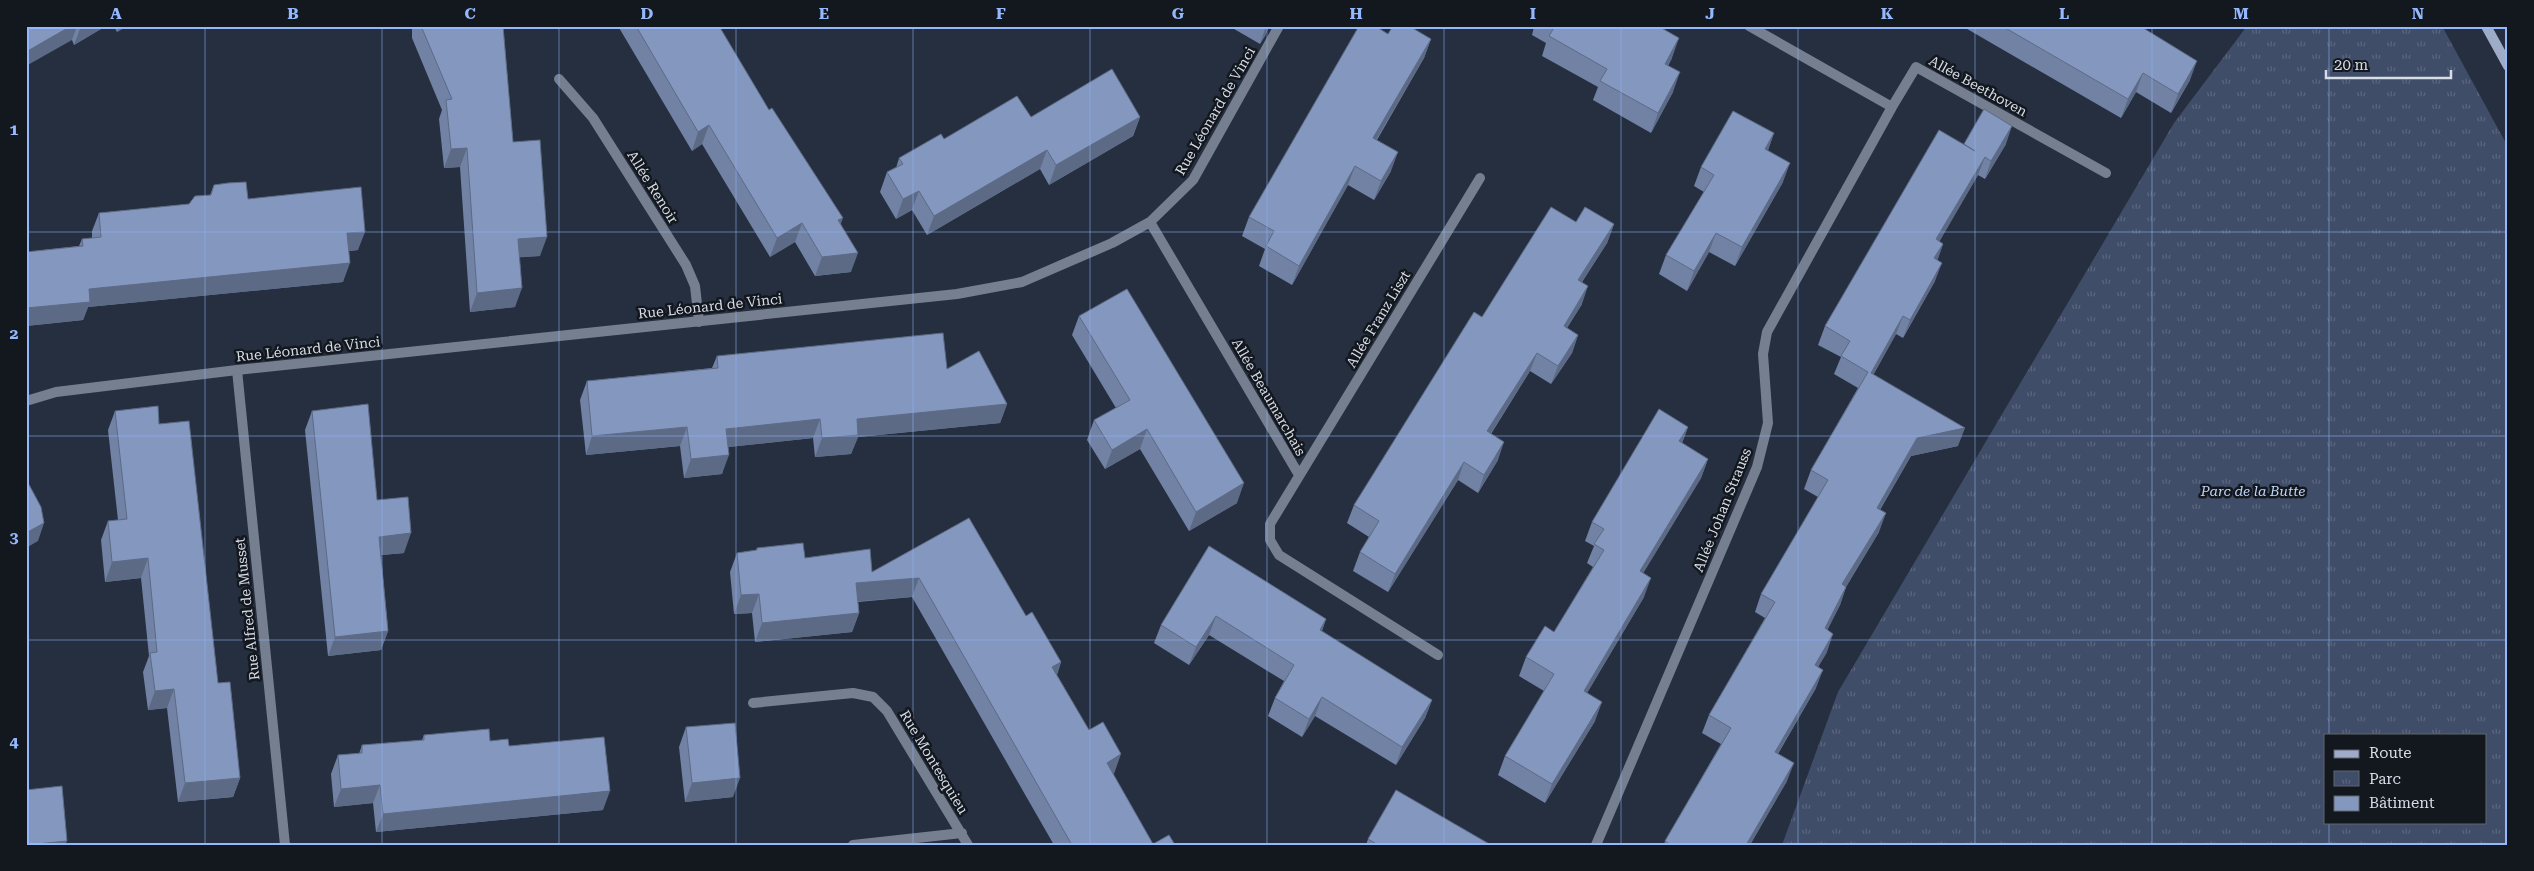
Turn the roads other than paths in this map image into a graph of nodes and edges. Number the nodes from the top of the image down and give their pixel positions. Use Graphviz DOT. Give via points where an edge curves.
graph roads {
  1 [pos="1280,26"];
  2 [pos="1749,26"];
  3 [pos="2486,26"];
  4 [pos="2508,66"];
  5 [pos="559,78"];
  6 [pos="1892,107"];
  7 [pos="2106,174"];
  8 [pos="1480,178"];
  9 [pos="1150,222"];
  10 [pos="700,322"];
  11 [pos="237,370"];
  12 [pos="26,402"];
  13 [pos="1299,475"];
  14 [pos="1438,655"];
  15 [pos="753,703"];
  16 [pos="962,833"];
  17 [pos="285,845"];
  18 [pos="853,845"];
  19 [pos="968,845"];
  20 [pos="1596,845"];
  1 -- 9 [label="street, Rue Léonard de Vinci" via="1193,180"];
  2 -- 6 [label="street"];
  3 -- 4 [label="street"];
  5 -- 10 [label="street, Allée Renoir" via="593,118 686,265 695,286"];
  6 -- 7 [label="street, Allée Beethoven" via="1916,67"];
  6 -- 20 [label="street, Allée Johan Strauss" via="1767,332 1763,354 1768,423 1756,467"];
  8 -- 13 [label="street, Allée Franz Liszt"];
  9 -- 10 [label="street, Rue Léonard de Vinci" via="1051,271 991,289"];
  9 -- 13 [label="street, Allée Beaumarchais"];
  10 -- 11 [label="street, Rue Léonard de Vinci"];
  11 -- 12 [label="street, Rue Léonard de Vinci" via="56,392"];
  11 -- 17 [label="street, Rue Alfred de Musset"];
  13 -- 14 [label="street, Allée Beaumarchais" via="1270,524 1270,540 1279,555"];
  15 -- 16 [label="street, Rue Montesquieu" via="853,693 873,697 888,711"];
  16 -- 18 [label="street"];
  16 -- 19 [label="street, Rue Montesquieu"];
}
